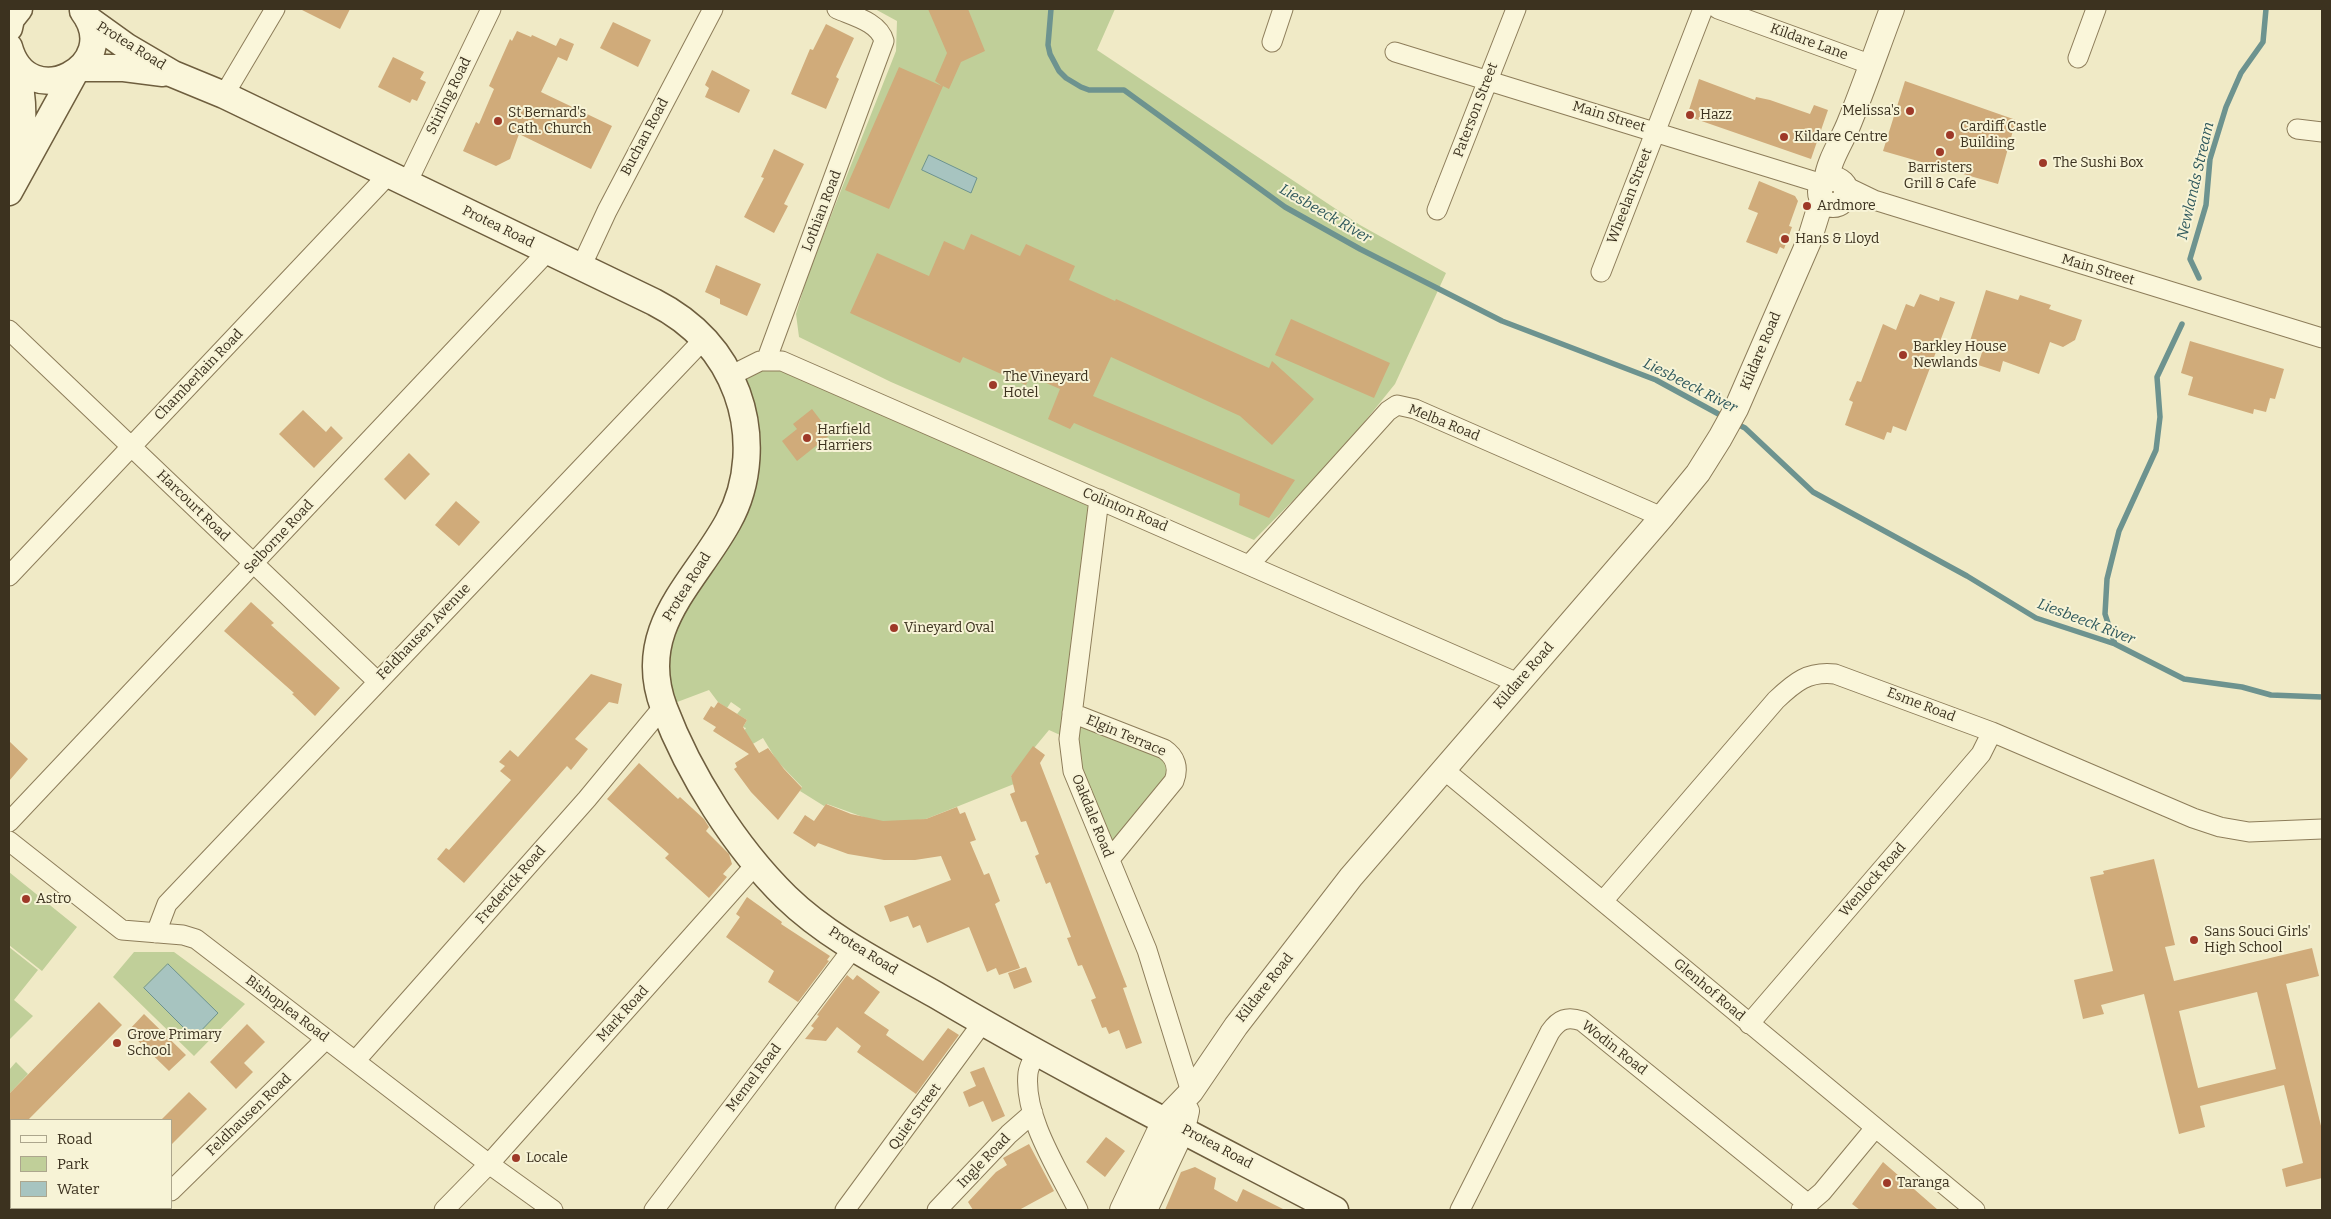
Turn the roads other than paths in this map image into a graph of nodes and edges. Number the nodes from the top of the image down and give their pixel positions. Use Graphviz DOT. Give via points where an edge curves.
graph roads {
  1 [pos="275,9"];
  2 [pos="492,9"];
  3 [pos="713,9"];
  4 [pos="837,9"];
  5 [pos="1283,9"];
  6 [pos="1516,9"];
  7 [pos="1704,9"];
  8 [pos="1718,9"];
  9 [pos="1892,9"];
  10 [pos="2096,9"];
  11 [pos="85,14"];
  12 [pos="1272,42"];
  13 [pos="1394,52"];
  14 [pos="11,55"];
  15 [pos="2078,58"];
  16 [pos="1872,65"];
  17 [pos="77,71"];
  18 [pos="174,74"];
  19 [pos="1488,79"];
  20 [pos="224,95"];
  21 [pos="2297,129"];
  22 [pos="1656,131"];
  23 [pos="2322,132"];
  24 [pos="9,167"];
  25 [pos="398,178"];
  26 [pos="1834,191"];
  27 [pos="9,192"];
  28 [pos="1437,210"];
  29 [pos="548,251"];
  30 [pos="581,267"];
  31 [pos="1601,272"];
  32 [pos="9,330"];
  33 [pos="2322,338"];
  34 [pos="704,339"];
  35 [pos="766,361"];
  36 [pos="730,376"];
  37 [pos="130,447"];
  38 [pos="1099,499"];
  39 [pos="1662,517"];
  40 [pos="253,564"];
  41 [pos="1250,564"];
  42 [pos="9,576"];
  43 [pos="377,681"];
  44 [pos="1518,683"];
  45 [pos="664,707"];
  46 [pos="1072,713"];
  47 [pos="1992,732"];
  48 [pos="1443,769"];
  49 [pos="9,822"];
  50 [pos="2322,830"];
  51 [pos="9,841"];
  52 [pos="1110,859"];
  53 [pos="757,863"];
  54 [pos="1602,902"];
  55 [pos="156,933"];
  56 [pos="854,947"];
  57 [pos="983,1022"];
  58 [pos="1749,1024"];
  59 [pos="326,1039"];
  60 [pos="1037,1051"];
  61 [pos="356,1060"];
  62 [pos="1191,1092"];
  63 [pos="1033,1113"];
  64 [pos="1174,1124"];
  65 [pos="1875,1128"];
  66 [pos="489,1164"];
  67 [pos="172,1190"];
  68 [pos="1805,1207"];
  69 [pos="444,1210"];
  70 [pos="553,1210"];
  71 [pos="654,1210"];
  72 [pos="845,1210"];
  73 [pos="937,1210"];
  74 [pos="1078,1210"];
  75 [pos="1122,1210"];
  76 [pos="1145,1210"];
  77 [pos="1335,1210"];
  78 [pos="1460,1210"];
  79 [pos="1975,1210"];
  1 -- 20 [label="street"];
  2 -- 25 [label="street, Stirling Road"];
  3 -- 30 [label="street, Buchan Road"];
  4 -- 35 [label="street, Lothian Road" via="872,25 881,32 884,41"];
  5 -- 12 [label="street"];
  6 -- 19 [label="street, Paterson Street"];
  7 -- 22 [label="street, Wheelan Street"];
  8 -- 16 [label="street, Kildare Lane"];
  9 -- 16 [label="street, Kildare Road"];
  10 -- 15 [label="street"];
  11 -- 17 [label="main road" via="93,43 88,58"];
  11 -- 18 [label="main road, Protea Road" via="127,47"];
  13 -- 19 [label="street, Main Street"];
  14 -- 17 [label="main road, Protea Road" via="27,74 40,80 54,81"];
  14 -- 24 [label="main road" via="23,99 23,124"];
  16 -- 26 [label="street, Kildare Road" via="1840,144"];
  17 -- 18 [label="main road, Protea Road" via="124,68"];
  17 -- 27 [label="main road"];
  18 -- 20 [label="main road, Protea Road"];
  19 -- 22 [label="street, Main Street"];
  19 -- 28 [label="street, Paterson Street"];
  20 -- 25 [label="main road, Protea Road"];
  21 -- 23 [label="street"];
  22 -- 26 [label="street, Main Street" via="1813,180"];
  22 -- 31 [label="street, Wheelan Street"];
  25 -- 29 [label="main road, Protea Road"];
  25 -- 37 [label="street, Chamberlain Road"];
  26 -- 33 [label="street, Main Street" via="1874,200"];
  26 -- 39 [label="street, Kildare Road" via="1736,409 1698,473"];
  29 -- 30 [label="main road, Protea Road"];
  29 -- 40 [label="street, Selborne Road"];
  30 -- 34 [label="main road, Protea Road" via="666,308 686,321"];
  32 -- 37 [label="street, Harcourt Road"];
  34 -- 36 [label="main road, Protea Road"];
  34 -- 43 [label="street, Feldhausen Avenue"];
  35 -- 36 [label="street"];
  35 -- 38 [label="street, Colinton Road" via="785,363"];
  36 -- 45 [label="main road, Protea Road" via="741,402 747,436 743,483 726,526 673,604 663,626 656,666"];
  37 -- 40 [label="street, Harcourt Road"];
  37 -- 42 [label="street, Chamberlain Road"];
  38 -- 41 [label="street, Colinton Road"];
  38 -- 46 [label="street, Oakdale Road"];
  39 -- 41 [label="street, Melba Road" via="1415,408 1397,406 1388,411"];
  39 -- 44 [label="street, Kildare Road"];
  40 -- 43 [label="street, Harcourt Road"];
  40 -- 49 [label="street, Selborne Road"];
  41 -- 44 [label="street, Colinton Road"];
  43 -- 55 [label="street, Feldhausen Avenue" via="166,904"];
  44 -- 48 [label="street, Kildare Road"];
  45 -- 53 [label="main road, Protea Road" via="702,786"];
  45 -- 61 [label="street, Frederick Road"];
  46 -- 52 [label="street, Oakdale Road" via="1068,739 1073,771"];
  46 -- 52 [label="street, Elgin Terrace" via="1164,749 1176,763 1172,783"];
  47 -- 50 [label="street, Esme Road" via="2220,827 2249,832"];
  47 -- 54 [label="street, Esme Road" via="1835,674 1823,672 1802,677 1776,700"];
  47 -- 58 [label="street, Wenlock Road" via="1981,754"];
  48 -- 54 [label="street, Glenhof Road"];
  48 -- 62 [label="street, Kildare Road" via="1350,878 1236,1026"];
  51 -- 55 [label="street, Bishoplea Road" via="122,930"];
  52 -- 62 [label="street, Oakdale Road" via="1160,988"];
  53 -- 56 [label="main road, Protea Road" via="801,910"];
  53 -- 66 [label="street, Mark Road"];
  54 -- 58 [label="street, Glenhof Road"];
  55 -- 59 [label="street, Bishoplea Road" via="196,939"];
  56 -- 57 [label="main road, Protea Road"];
  56 -- 71 [label="street, Memel Road"];
  57 -- 60 [label="main road, Protea Road"];
  57 -- 72 [label="street, Quiet Street"];
  58 -- 65 [label="street, Glenhof Road"];
  59 -- 61 [label="street, Bishoplea Road"];
  59 -- 67 [label="street, Feldhausen Road"];
  60 -- 63 [label="street" via="1028,1072"];
  60 -- 64 [label="main road, Protea Road"];
  61 -- 66 [label="street, Bishoplea Road"];
  62 -- 64 [label="street"];
  63 -- 73 [label="street, Ingle Road"];
  63 -- 74 [label="street"];
  64 -- 75 [label="street"];
  64 -- 76 [label="street"];
  64 -- 77 [label="main road, Protea Road"];
  65 -- 68 [label="street" via="1822,1192"];
  65 -- 79 [label="street, Glenhof Road"];
  66 -- 69 [label="street, Mark Road"];
  66 -- 70 [label="street, Bishoplea Road"];
  68 -- 78 [label="street, Wodin Road" via="1582,1021 1568,1018 1560,1020 1550,1032"];
}
